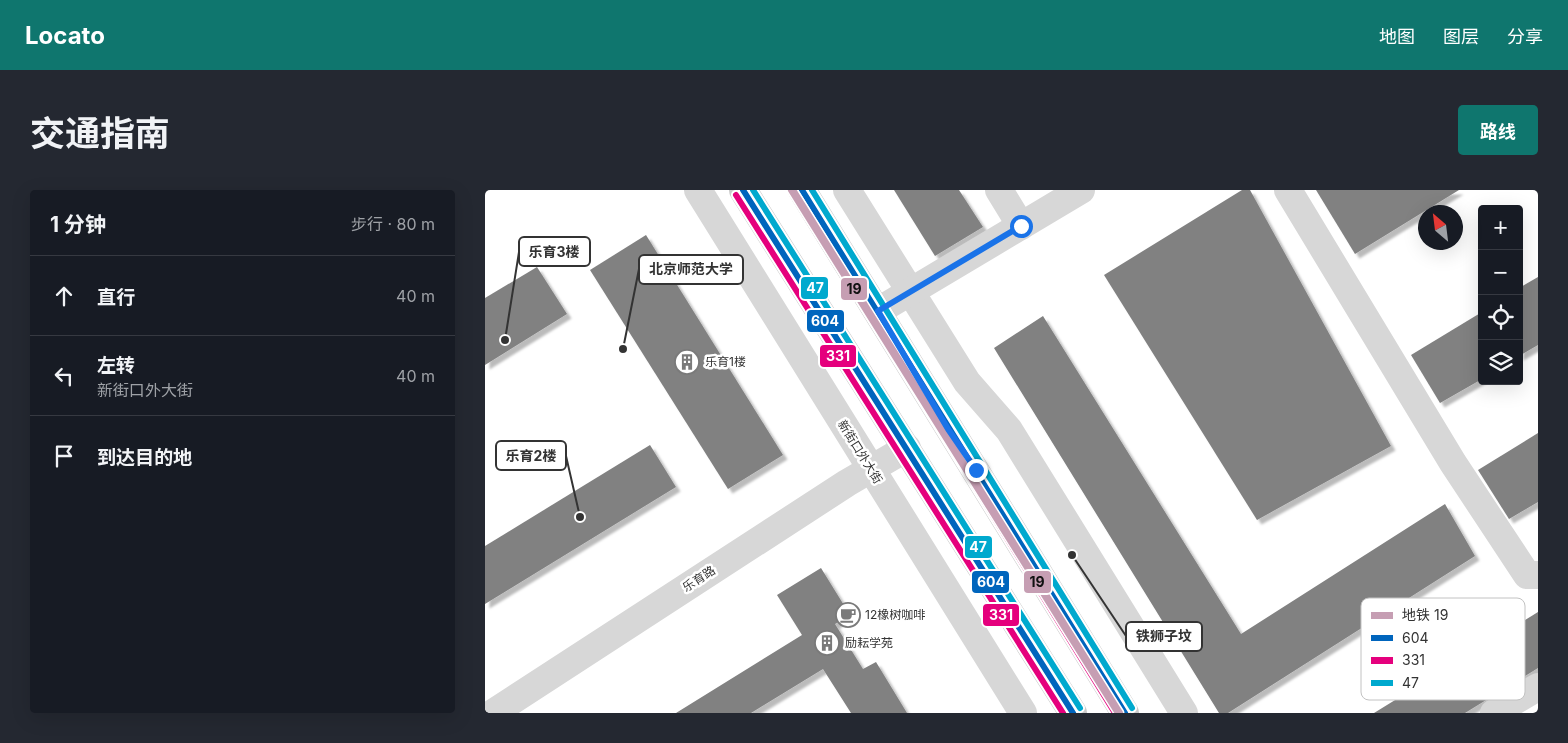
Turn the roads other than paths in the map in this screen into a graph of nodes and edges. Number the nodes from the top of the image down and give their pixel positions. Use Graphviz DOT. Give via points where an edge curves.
graph roads {
  1 [pos="699,190"];
  2 [pos="743,190"];
  3 [pos="802,190"];
  4 [pos="847,190"];
  5 [pos="999,190"];
  6 [pos="1081,190"];
  7 [pos="1288,190"];
  8 [pos="1021,226"];
  9 [pos="911,293"];
  10 [pos="878,311"];
  11 [pos="907,448"];
  12 [pos="871,469"];
  13 [pos="1538,575"];
  14 [pos="1538,686"];
  15 [pos="1525,694"];
  16 [pos="1515,700"];
  17 [pos="493,713"];
  18 [pos="1023,713"];
  19 [pos="1073,713"];
  20 [pos="1125,713"];
  21 [pos="1184,713"];
  22 [pos="1494,713"];
  1 -- 12 [label="street, 新街口外大街"];
  2 -- 11 [label="main road"];
  3 -- 10 [label="main road"];
  4 -- 9 [label="street"];
  5 -- 8 [label="street"];
  6 -- 8 [label="street"];
  7 -- 13 [label="street" via="1453,463 1527,575"];
  8 -- 9 [label="street"];
  9 -- 10 [label="street"];
  9 -- 21 [label="street" via="967,382 1009,430"];
  10 -- 20 [label="main road"];
  11 -- 12 [label="street, 乐育路"];
  11 -- 19 [label="main road"];
  12 -- 17 [label="street, 乐育路"];
  12 -- 18 [label="street, 新街口外大街"];
  14 -- 15 [label="street"];
  16 -- 22 [label="street"];
}
